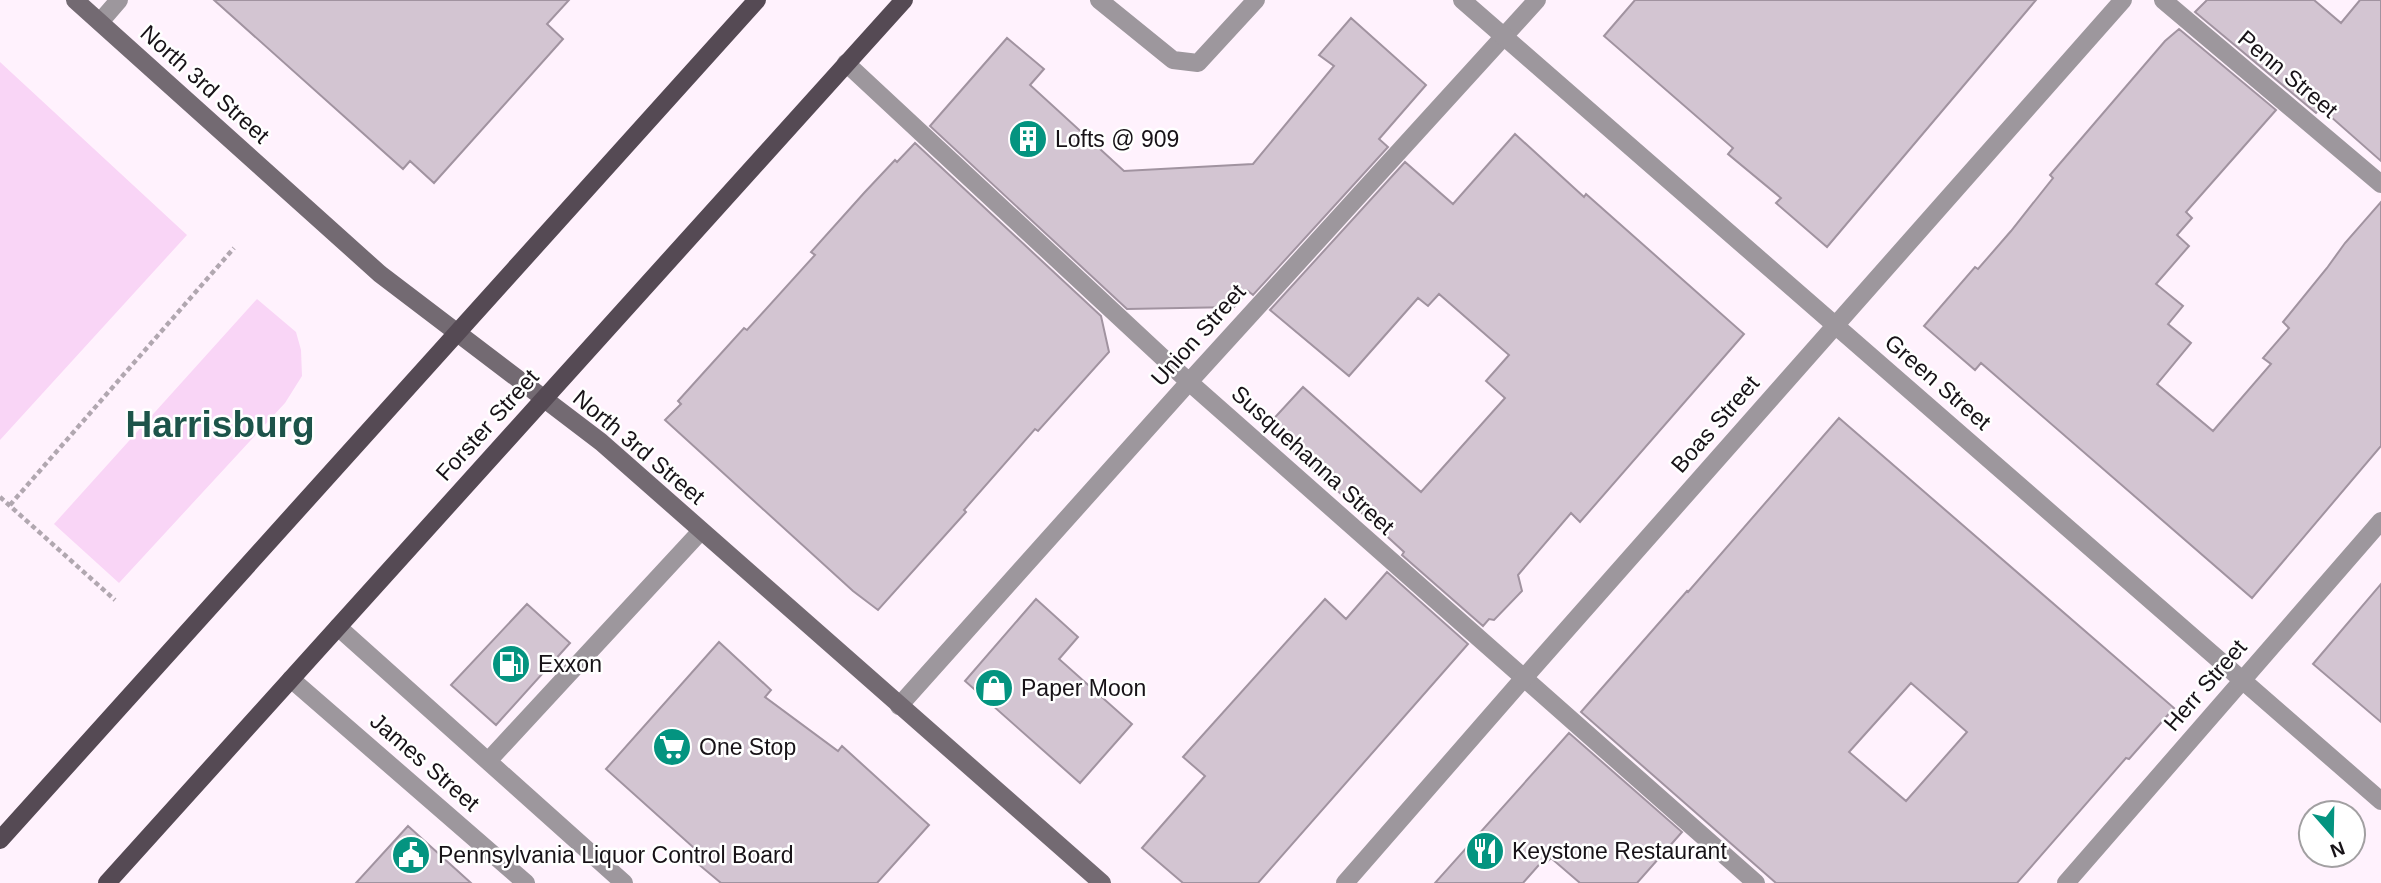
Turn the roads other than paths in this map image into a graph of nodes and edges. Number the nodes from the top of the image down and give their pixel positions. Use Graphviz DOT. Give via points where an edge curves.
graph roads {
  1 [pos="75,0"];
  2 [pos="119,0"];
  3 [pos="757,0"];
  4 [pos="904,0"];
  5 [pos="1100,0"];
  6 [pos="1256,0"];
  7 [pos="1462,0"];
  8 [pos="1537,0"];
  9 [pos="2123,0"];
  10 [pos="2163,0"];
  11 [pos="100,22"];
  12 [pos="1504,36"];
  13 [pos="846,63"];
  14 [pos="2381,184"];
  15 [pos="1836,326"];
  16 [pos="457,334"];
  17 [pos="1189,382"];
  18 [pos="544,400"];
  19 [pos="2381,521"];
  20 [pos="701,531"];
  21 [pos="338,627"];
  22 [pos="291,679"];
  23 [pos="1523,679"];
  24 [pos="2242,680"];
  25 [pos="899,706"];
  26 [pos="488,761"];
  27 [pos="2381,801"];
  28 [pos="0,840"];
  29 [pos="107,883"];
  30 [pos="526,883"];
  31 [pos="624,883"];
  32 [pos="1102,883"];
  33 [pos="1345,883"];
  34 [pos="1756,883"];
  35 [pos="2066,883"];
  1 -- 11 [label="main road, North 3rd Street"];
  2 -- 11 [label="street"];
  3 -- 16 [label="main road"];
  4 -- 13 [label="main road, Forster Street"];
  5 -- 6 [label="street" via="1173,60 1198,63"];
  7 -- 12 [label="street, Green Street"];
  8 -- 12 [label="street, Union Street"];
  9 -- 15 [label="street, Boas Street"];
  10 -- 14 [label="street, Penn Street"];
  11 -- 16 [label="main road, North 3rd Street" via="380,274"];
  12 -- 15 [label="street, Green Street"];
  12 -- 17 [label="street, Union Street"];
  13 -- 17 [label="street, Susquehanna Street"];
  13 -- 18 [label="main road, Forster Street"];
  15 -- 23 [label="street, Boas Street"];
  15 -- 24 [label="street, Green Street"];
  16 -- 18 [label="main road, North 3rd Street"];
  16 -- 28 [label="main road"];
  17 -- 23 [label="street, Susquehanna Street"];
  17 -- 25 [label="street, Union Street"];
  18 -- 20 [label="main road, North 3rd Street" via="601,442"];
  18 -- 21 [label="main road, Forster Street"];
  19 -- 24 [label="street, Herr Street"];
  20 -- 25 [label="main road, North 3rd Street"];
  20 -- 26 [label="street"];
  21 -- 22 [label="main road, Forster Street"];
  21 -- 26 [label="street"];
  22 -- 29 [label="main road, Forster Street"];
  22 -- 30 [label="street, James Street"];
  23 -- 33 [label="street, Boas Street"];
  23 -- 34 [label="street, Susquehanna Street"];
  24 -- 27 [label="street, Green Street"];
  24 -- 35 [label="street, Herr Street"];
  25 -- 32 [label="main road, North 3rd Street"];
  26 -- 31 [label="street"];
}
